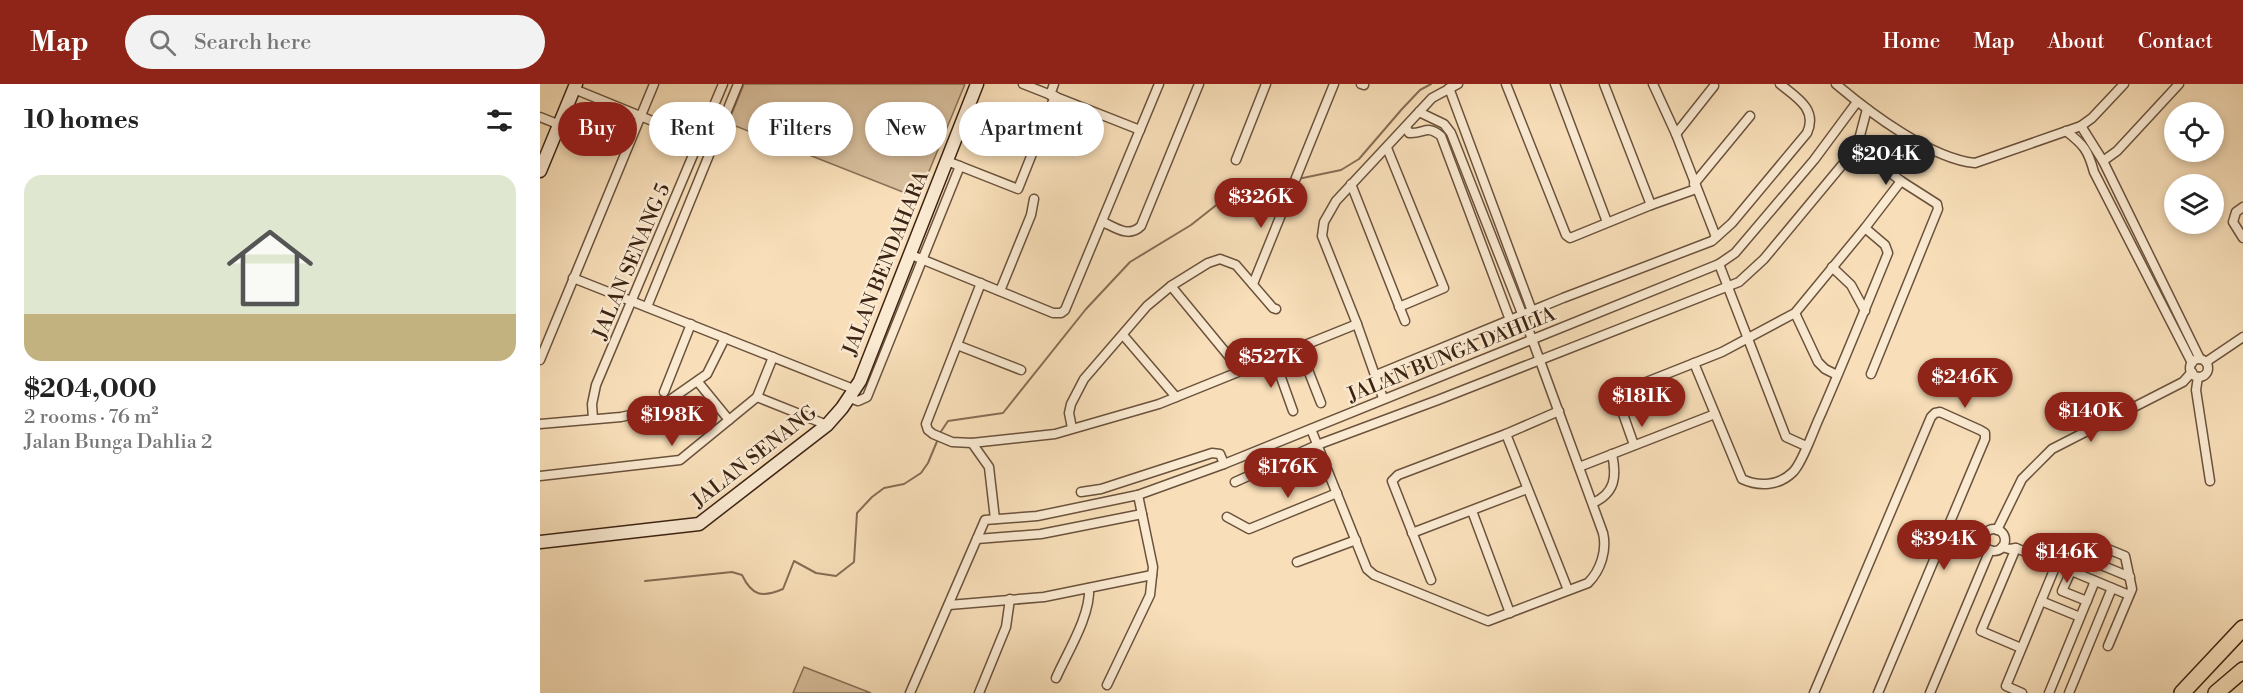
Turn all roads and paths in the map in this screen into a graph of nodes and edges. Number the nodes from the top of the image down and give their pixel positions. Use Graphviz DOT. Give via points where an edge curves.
graph roads {
  1 [pos="654,84"];
  2 [pos="723,84"];
  3 [pos="738,84"];
  4 [pos="977,84"];
  5 [pos="1023,84"];
  6 [pos="1054,84"];
  7 [pos="1159,84"];
  8 [pos="1199,84"];
  9 [pos="1266,84"];
  10 [pos="1334,84"];
  11 [pos="1458,84"];
  12 [pos="1506,84"];
  13 [pos="1555,84"];
  14 [pos="1605,84"];
  15 [pos="1653,84"];
  16 [pos="1780,84"];
  17 [pos="1836,84"];
  18 [pos="2124,84"];
  19 [pos="2180,84"];
  20 [pos="1714,86"];
  21 [pos="575,87"];
  22 [pos="1449,88"];
  23 [pos="1052,96"];
  24 [pos="569,102"];
  25 [pos="715,102"];
  26 [pos="1857,102"];
  27 [pos="1867,109"];
  28 [pos="1419,112"];
  29 [pos="642,116"];
  30 [pos="1750,116"];
  31 [pos="540,117"];
  32 [pos="649,119"];
  33 [pos="1811,121"];
  34 [pos="558,124"];
  35 [pos="2081,126"];
  36 [pos="1406,127"];
  37 [pos="1821,127"];
  38 [pos="558,130"];
  39 [pos="1140,130"];
  40 [pos="2066,131"];
  41 [pos="1676,134"];
  42 [pos="1857,147"];
  43 [pos="1387,148"];
  44 [pos="692,156"];
  45 [pos="947,160"];
  46 [pos="1236,160"];
  47 [pos="2103,161"];
  48 [pos="960,166"];
  49 [pos="540,171"];
  50 [pos="1900,181"];
  51 [pos="1351,184"];
  52 [pos="2102,185"];
  53 [pos="1695,187"];
  54 [pos="1034,199"];
  55 [pos="1651,205"];
  56 [pos="2241,208"];
  57 [pos="1103,222"];
  58 [pos="1607,222"];
  59 [pos="1865,228"];
  60 [pos="1716,237"];
  61 [pos="2243,238"];
  62 [pos="909,254"];
  63 [pos="922,259"];
  64 [pos="1719,264"];
  65 [pos="1832,267"];
  66 [pos="573,278"];
  67 [pos="981,283"];
  68 [pos="1253,284"];
  69 [pos="1171,286"];
  70 [pos="1728,286"];
  71 [pos="1000,291"];
  72 [pos="632,301"];
  73 [pos="647,307"];
  74 [pos="1399,307"];
  75 [pos="1276,309"];
  76 [pos="1532,311"];
  77 [pos="1865,311"];
  78 [pos="1795,313"];
  79 [pos="1522,315"];
  80 [pos="1510,320"];
  81 [pos="1405,321"];
  82 [pos="691,324"];
  83 [pos="1357,324"];
  84 [pos="1123,335"];
  85 [pos="2243,337"];
  86 [pos="725,338"];
  87 [pos="1532,339"];
  88 [pos="1748,340"];
  89 [pos="957,345"];
  90 [pos="1299,347"];
  91 [pos="773,357"];
  92 [pos="1274,358"];
  93 [pos="540,360"];
  94 [pos="1539,360"];
  95 [pos="1694,363"];
  96 [pos="2198,367"];
  97 [pos="1021,370"];
  98 [pos="1241,371"];
  99 [pos="1871,374"];
  100 [pos="1376,375"];
  101 [pos="1837,375"];
  102 [pos="698,382"];
  103 [pos="664,392"];
  104 [pos="853,394"];
  105 [pos="757,397"];
  106 [pos="1176,397"];
  107 [pos="1383,398"];
  108 [pos="1321,403"];
  109 [pos="1293,411"];
  110 [pos="1558,411"];
  111 [pos="1715,414"];
  112 [pos="593,419"];
  113 [pos="729,420"];
  114 [pos="540,424"];
  115 [pos="827,425"];
  116 [pos="1072,428"];
  117 [pos="1311,429"];
  118 [pos="1506,434"];
  119 [pos="972,443"];
  120 [pos="1317,445"];
  121 [pos="1634,445"];
  122 [pos="1806,446"];
  123 [pos="1612,454"];
  124 [pos="1224,464"];
  125 [pos="1579,466"];
  126 [pos="540,476"];
  127 [pos="2211,481"];
  128 [pos="1235,482"];
  129 [pos="1527,489"];
  130 [pos="1081,492"];
  131 [pos="1337,493"];
  132 [pos="1138,495"];
  133 [pos="1593,504"];
  134 [pos="1472,511"];
  135 [pos="1142,514"];
  136 [pos="1227,517"];
  137 [pos="992,519"];
  138 [pos="1997,530"];
  139 [pos="1412,533"];
  140 [pos="977,539"];
  141 [pos="1356,540"];
  142 [pos="540,542"];
  143 [pos="2004,543"];
  144 [pos="2016,548"];
  145 [pos="1990,550"];
  146 [pos="2084,558"];
  147 [pos="1297,562"];
  148 [pos="2056,565"];
  149 [pos="2071,571"];
  150 [pos="1152,575"];
  151 [pos="2130,577"];
  152 [pos="1431,580"];
  153 [pos="2095,581"];
  154 [pos="1089,588"];
  155 [pos="2112,588"];
  156 [pos="1568,590"];
  157 [pos="2129,595"];
  158 [pos="1010,599"];
  159 [pos="2041,601"];
  160 [pos="2087,601"];
  161 [pos="949,605"];
  162 [pos="1510,613"];
  163 [pos="2080,617"];
  164 [pos="2243,628"];
  165 [pos="2108,646"];
  166 [pos="2021,648"];
  167 [pos="2243,670"];
  168 [pos="1056,678"];
  169 [pos="1107,685"];
  170 [pos="910,693"];
  171 [pos="979,693"];
  172 [pos="1814,693"];
  173 [pos="1878,693"];
  174 [pos="1930,693"];
  175 [pos="2022,693"];
  176 [pos="2049,693"];
  177 [pos="2068,693"];
  178 [pos="2182,693"];
  179 [pos="2216,693"];
  1 -- 29 [label="street"];
  2 -- 25 [label="street, JALAN SENANG 5"];
  3 -- 73 [label="street"];
  4 -- 45 [label="street, JALAN BENDAHARA"];
  5 -- 23 [label="street"];
  6 -- 23 [label="street"];
  7 -- 39 [label="street"];
  8 -- 57 [label="street" via="1141,226 1128,233"];
  9 -- 46 [label="street"];
  10 -- 68 [label="street"];
  11 -- 22 [label="street"];
  12 -- 58 [label="street" via="1564,232 1570,238"];
  13 -- 58 [label="street"];
  14 -- 55 [label="street"];
  15 -- 41 [label="street"];
  16 -- 33 [label="street" via="1804,104"];
  17 -- 26 [label="street"];
  18 -- 35 [label="street"];
  19 -- 47 [label="street"];
  20 -- 41 [label="street"];
  21 -- 24 [label="street"];
  21 -- 29 [label="street"];
  22 -- 28 [label="street"];
  22 -- 76 [label="street"];
  23 -- 39 [label="street"];
  23 -- 48 [label="street" via="1018,189"];
  26 -- 27 [label="street"];
  26 -- 64 [label="street, JALAN BUNGA DAHLIA" via="1814,160 1735,253"];
  27 -- 40 [label="street" via="1937,152 1964,162 1987,160"];
  27 -- 42 [label="street"];
  28 -- 36 [label="street"];
  28 -- 79 [label="street" via="1444,124 1451,133"];
  29 -- 32 [label="street"];
  29 -- 66 [label="street"];
  30 -- 53 [label="street"];
  31 -- 34 [label="street"];
  33 -- 37 [label="street"];
  33 -- 60 [label="street" via="1807,133"];
  35 -- 40 [label="street"];
  35 -- 47 [label="street"];
  36 -- 43 [label="street"];
  36 -- 80 [label="street" via="1409,133 1428,129 1441,136"];
  38 -- 49 [label="street"];
  39 -- 57 [label="street"];
  40 -- 52 [label="street" via="2083,144"];
  41 -- 53 [label="street"];
  42 -- 50 [label="street"];
  42 -- 70 [label="street" via="1764,259"];
  43 -- 51 [label="street"];
  43 -- 74 [label="street" via="1444,288"];
  44 -- 72 [label="street, JALAN SENANG 5"];
  45 -- 48 [label="street"];
  45 -- 62 [label="street, JALAN BENDAHARA"];
  47 -- 52 [label="street" via="2099,173"];
  47 -- 96 [label="street"];
  48 -- 63 [label="street"];
  50 -- 59 [label="street"];
  50 -- 99 [label="street" via="1937,204 1938,209"];
  51 -- 74 [label="street"];
  51 -- 83 [label="street" via="1328,213 1323,238"];
  52 -- 96 [label="street"];
  53 -- 55 [label="street"];
  53 -- 60 [label="street"];
  54 -- 71 [label="street"];
  55 -- 58 [label="street"];
  56 -- 61 [label="street" via="2233,222"];
  57 -- 71 [label="street" via="1068,306 1061,313"];
  59 -- 65 [label="street"];
  59 -- 77 [label="street" via="1886,245 1888,253"];
  60 -- 76 [label="street"];
  62 -- 63 [label="street"];
  62 -- 104 [label="street, JALAN BENDAHARA"];
  63 -- 67 [label="street"];
  63 -- 104 [label="street" via="867,397 858,401"];
  64 -- 70 [label="street"];
  64 -- 87 [label="street, JALAN BUNGA DAHLIA"];
  65 -- 77 [label="street" via="1851,285"];
  65 -- 78 [label="street"];
  66 -- 72 [label="street, JALAN SENANG"];
  66 -- 93 [label="street"];
  67 -- 71 [label="street"];
  67 -- 89 [label="street"];
  68 -- 69 [label="street" via="1236,265 1220,259"];
  68 -- 75 [label="street"];
  69 -- 84 [label="street" via="1147,306"];
  69 -- 98 [label="street"];
  70 -- 88 [label="street"];
  70 -- 94 [label="street"];
  72 -- 73 [label="street, JALAN SENANG"];
  72 -- 112 [label="street, JALAN SENANG 5" via="596,386"];
  73 -- 82 [label="street, JALAN SENANG"];
  74 -- 81 [label="street"];
  76 -- 79 [label="street"];
  77 -- 101 [label="street"];
  78 -- 88 [label="street"];
  78 -- 101 [label="street" via="1818,362"];
  79 -- 80 [label="street"];
  79 -- 87 [label="street"];
  80 -- 100 [label="street"];
  82 -- 86 [label="street, JALAN SENANG"];
  82 -- 103 [label="street"];
  83 -- 90 [label="street"];
  83 -- 100 [label="street"];
  84 -- 106 [label="street"];
  84 -- 116 [label="street" via="1073,397 1069,413"];
  85 -- 96 [label="street"];
  86 -- 91 [label="street, JALAN SENANG"];
  86 -- 102 [label="street" via="709,372"];
  87 -- 94 [label="street"];
  87 -- 107 [label="street, JALAN BUNGA DAHLIA"];
  88 -- 95 [label="street"];
  88 -- 122 [label="street" via="1786,437"];
  89 -- 97 [label="street"];
  89 -- 119 [label="street" via="926,425 933,434 952,442"];
  90 -- 92 [label="street"];
  90 -- 108 [label="street"];
  91 -- 104 [label="street, JALAN SENANG"];
  91 -- 105 [label="street"];
  92 -- 98 [label="street"];
  92 -- 109 [label="street"];
  94 -- 110 [label="street"];
  94 -- 120 [label="street"];
  95 -- 111 [label="street"];
  95 -- 121 [label="street" via="1616,394"];
  96 -- 127 [label="street" via="2196,390"];
  96 -- 138 [label="street" via="2183,382 2052,449 2022,479"];
  98 -- 106 [label="street"];
  100 -- 107 [label="street"];
  101 -- 122 [label="street"];
  102 -- 112 [label="street" via="657,409"];
  102 -- 113 [label="street"];
  104 -- 115 [label="street, JALAN SENANG"];
  105 -- 113 [label="street"];
  105 -- 115 [label="street"];
  106 -- 116 [label="street"];
  107 -- 117 [label="street, JALAN BUNGA DAHLIA"];
  110 -- 118 [label="street"];
  110 -- 125 [label="street"];
  111 -- 121 [label="street"];
  111 -- 122 [label="street" via="1742,479 1754,484 1784,480 1797,467"];
  112 -- 114 [label="street"];
  113 -- 126 [label="street" via="680,460"];
  115 -- 142 [label="street, JALAN SENANG" via="699,524"];
  116 -- 119 [label="street" via="1055,434"];
  117 -- 120 [label="street"];
  117 -- 124 [label="street, JALAN BUNGA DAHLIA"];
  118 -- 129 [label="street"];
  118 -- 139 [label="street" via="1398,475 1392,481"];
  119 -- 137 [label="street" via="989,467"];
  120 -- 128 [label="street"];
  120 -- 131 [label="street"];
  121 -- 123 [label="street"];
  123 -- 125 [label="street"];
  123 -- 133 [label="street" via="1613,484 1608,495"];
  124 -- 130 [label="street" via="1220,454 1212,453"];
  124 -- 132 [label="street, JALAN BUNGA DAHLIA"];
  125 -- 133 [label="street"];
  129 -- 134 [label="street"];
  129 -- 156 [label="street"];
  131 -- 136 [label="street" via="1249,529"];
  131 -- 141 [label="street"];
  132 -- 135 [label="street"];
  132 -- 137 [label="street, JALAN BUNGA DAHLIA" via="1037,516"];
  133 -- 156 [label="street" via="1605,543 1603,557 1588,583"];
  134 -- 139 [label="street"];
  134 -- 162 [label="street"];
  135 -- 140 [label="street" via="1041,534"];
  135 -- 150 [label="street"];
  137 -- 140 [label="street" via="984,522"];
  138 -- 143 [label="street" via="2002,532"];
  138 -- 145 [label="street" via="1984,537"];
  139 -- 152 [label="street"];
  140 -- 161 [label="street"];
  141 -- 147 [label="street"];
  141 -- 162 [label="street" via="1367,569 1374,575 1488,621"];
  143 -- 144 [label="street" via="2010,549"];
  143 -- 145 [label="street" via="1997,551"];
  144 -- 148 [label="street"];
  144 -- 166 [label="street" via="1981,631"];
  145 -- 174 [label="street"];
  146 -- 149 [label="street"];
  146 -- 151 [label="street"];
  146 -- 151 [label="street" via="2098,545 2126,556"];
  148 -- 149 [label="street"];
  148 -- 159 [label="street"];
  149 -- 153 [label="street"];
  149 -- 160 [label="street" via="2062,591"];
  150 -- 154 [label="street"];
  150 -- 169 [label="street" via="1150,595"];
  151 -- 157 [label="street"];
  153 -- 155 [label="street"];
  153 -- 160 [label="street"];
  154 -- 158 [label="street"];
  154 -- 168 [label="street" via="1087,609"];
  155 -- 157 [label="street"];
  155 -- 177 [label="street"];
  156 -- 162 [label="street"];
  157 -- 165 [label="street"];
  158 -- 161 [label="street"];
  158 -- 171 [label="street" via="1006,627"];
  159 -- 163 [label="street"];
  159 -- 166 [label="street"];
  160 -- 163 [label="street"];
  161 -- 170 [label="street"];
  163 -- 176 [label="street"];
  164 -- 178 [label="highway"];
  166 -- 175 [label="street" via="2006,686"];
  167 -- 179 [label="highway"];
  172 -- 173 [label="street" via="1930,417 1940,412 1985,433 1985,439"];
}
